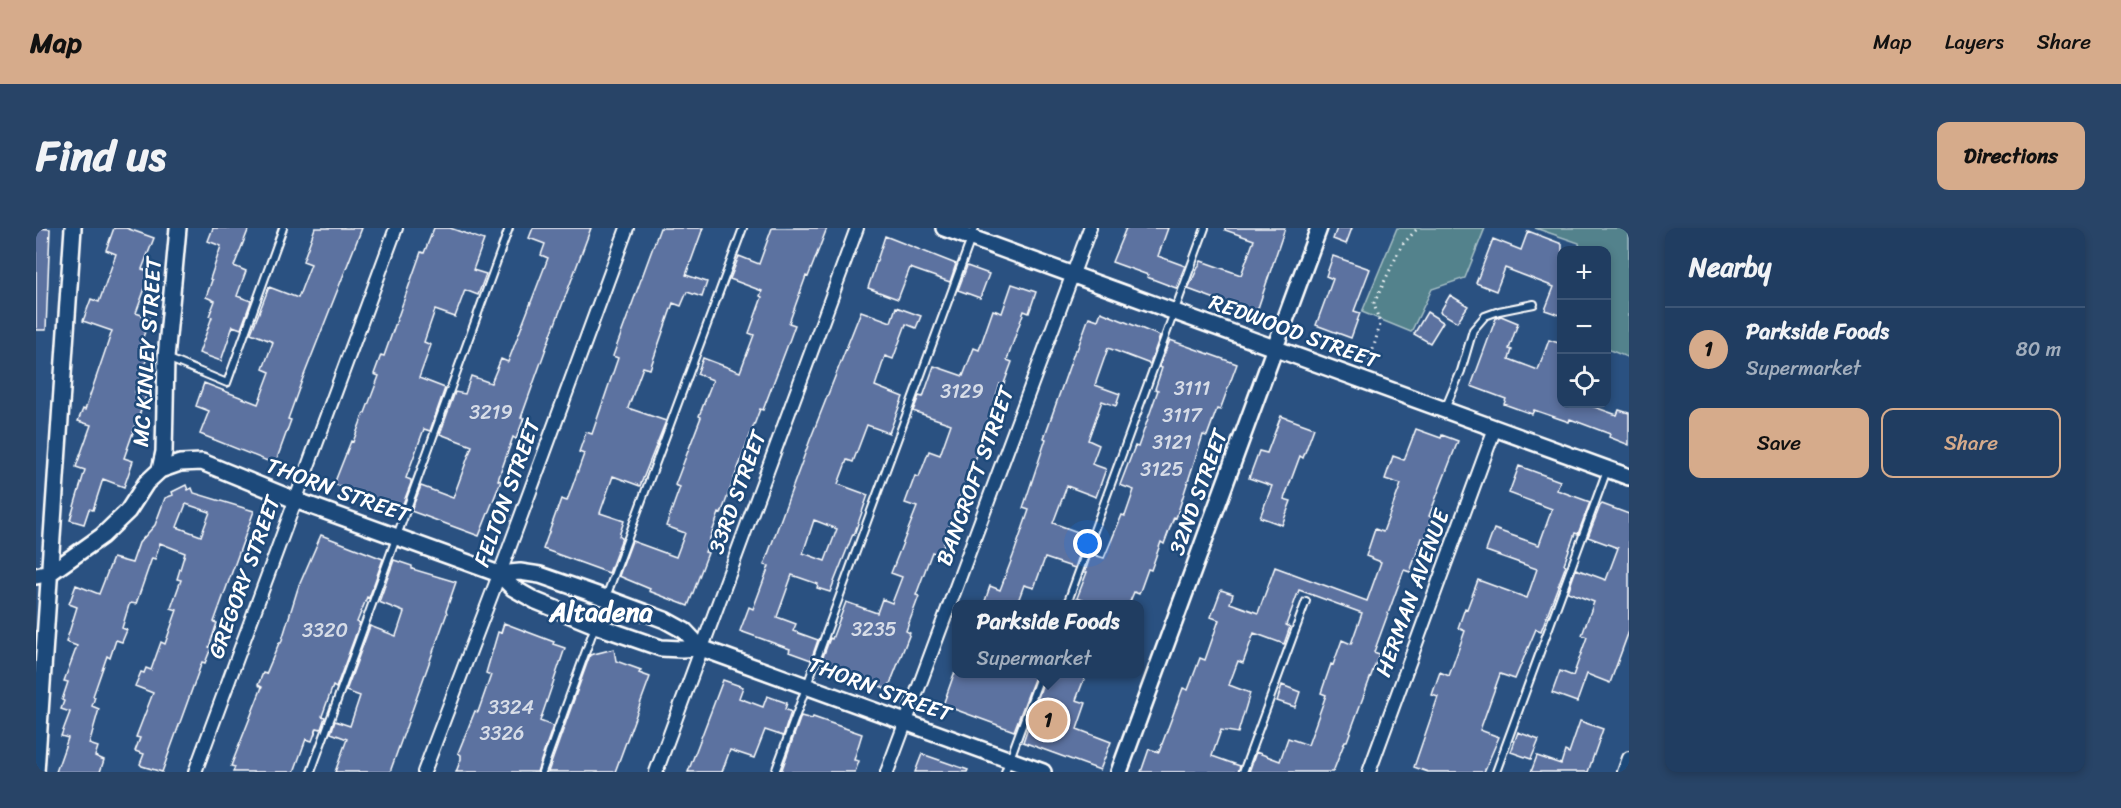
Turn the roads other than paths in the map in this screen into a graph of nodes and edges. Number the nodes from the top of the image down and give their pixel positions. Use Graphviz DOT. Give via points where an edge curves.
graph roads {
  1 [pos="73,228"];
  2 [pos="178,228"];
  3 [pos="283,228"];
  4 [pos="396,228"];
  5 [pos="509,228"];
  6 [pos="627,228"];
  7 [pos="743,228"];
  8 [pos="857,228"];
  9 [pos="944,228"];
  10 [pos="1090,228"];
  11 [pos="1205,228"];
  12 [pos="1319,228"];
  13 [pos="973,233"];
  14 [pos="1072,274"];
  15 [pos="1534,304"];
  16 [pos="1174,311"];
  17 [pos="1275,348"];
  18 [pos="166,358"];
  19 [pos="1445,410"];
  20 [pos="1495,428"];
  21 [pos="160,470"];
  22 [pos="1607,470"];
  23 [pos="1629,477"];
  24 [pos="295,500"];
  25 [pos="395,536"];
  26 [pos="43,574"];
  27 [pos="499,574"];
  28 [pos="606,598"];
  29 [pos="1068,600"];
  30 [pos="1306,601"];
  31 [pos="596,625"];
  32 [pos="701,648"];
  33 [pos="1040,678"];
  34 [pos="807,686"];
  35 [pos="906,722"];
  36 [pos="1629,758"];
  37 [pos="1007,766"];
  38 [pos="36,772"];
  39 [pos="195,772"];
  40 [pos="311,772"];
  41 [pos="424,772"];
  42 [pos="542,772"];
  43 [pos="656,772"];
  44 [pos="775,772"];
  45 [pos="887,772"];
  46 [pos="1043,772"];
  47 [pos="1119,772"];
  48 [pos="1243,772"];
  49 [pos="1369,772"];
  50 [pos="1496,772"];
  51 [pos="1624,772"];
  1 -- 26 [label="street"];
  2 -- 18 [label="street, MC KINLEY STREET"];
  3 -- 18 [label="lane" via="227,383"];
  4 -- 24 [label="street, GREGORY STREET"];
  5 -- 25 [label="lane"];
  6 -- 27 [label="street, FELTON STREET"];
  7 -- 28 [label="lane"];
  8 -- 32 [label="street, 33RD STREET"];
  9 -- 13 [label="street, REDWOOD STREET"];
  10 -- 14 [label="street, BANCROFT STREET"];
  11 -- 16 [label="lane"];
  12 -- 17 [label="street, 32ND STREET"];
  13 -- 14 [label="street, REDWOOD STREET"];
  13 -- 34 [label="lane"];
  14 -- 16 [label="street, REDWOOD STREET"];
  14 -- 35 [label="street, BANCROFT STREET"];
  15 -- 19 [label="lane" via="1485,316 1473,330"];
  16 -- 17 [label="street, REDWOOD STREET"];
  16 -- 29 [label="lane"];
  17 -- 19 [label="street, REDWOOD STREET"];
  17 -- 47 [label="street, 32ND STREET"];
  18 -- 21 [label="street, MC KINLEY STREET" via="164,452"];
  19 -- 20 [label="street, REDWOOD STREET"];
  20 -- 22 [label="street, REDWOOD STREET"];
  20 -- 49 [label="street, HERMAN AVENUE"];
  21 -- 24 [label="street, THORN STREET" via="180,463 202,462"];
  21 -- 26 [label="street, MC KINLEY STREET" via="146,483 128,511 102,536"];
  22 -- 23 [label="street, REDWOOD STREET"];
  22 -- 50 [label="lane"];
  24 -- 25 [label="street, THORN STREET"];
  24 -- 39 [label="street, GREGORY STREET"];
  25 -- 27 [label="street, THORN STREET"];
  25 -- 40 [label="lane"];
  26 -- 38 [label="street"];
  27 -- 28 [label="street, THORN STREET" via="540,575"];
  27 -- 31 [label="street, THORN STREET" via="513,588 536,601"];
  27 -- 41 [label="street, FELTON STREET"];
  28 -- 32 [label="street, THORN STREET" via="665,620 685,631"];
  30 -- 48 [label="lane"];
  31 -- 32 [label="street, THORN STREET" via="661,648"];
  31 -- 42 [label="lane"];
  32 -- 34 [label="street, THORN STREET"];
  32 -- 43 [label="street, 33RD STREET"];
  33 -- 37 [label="lane"];
  34 -- 35 [label="street, THORN STREET"];
  34 -- 44 [label="lane"];
  35 -- 37 [label="street, THORN STREET"];
  35 -- 45 [label="street, BANCROFT STREET"];
  36 -- 51 [label="street"];
  37 -- 46 [label="street, THORN STREET"];
}
